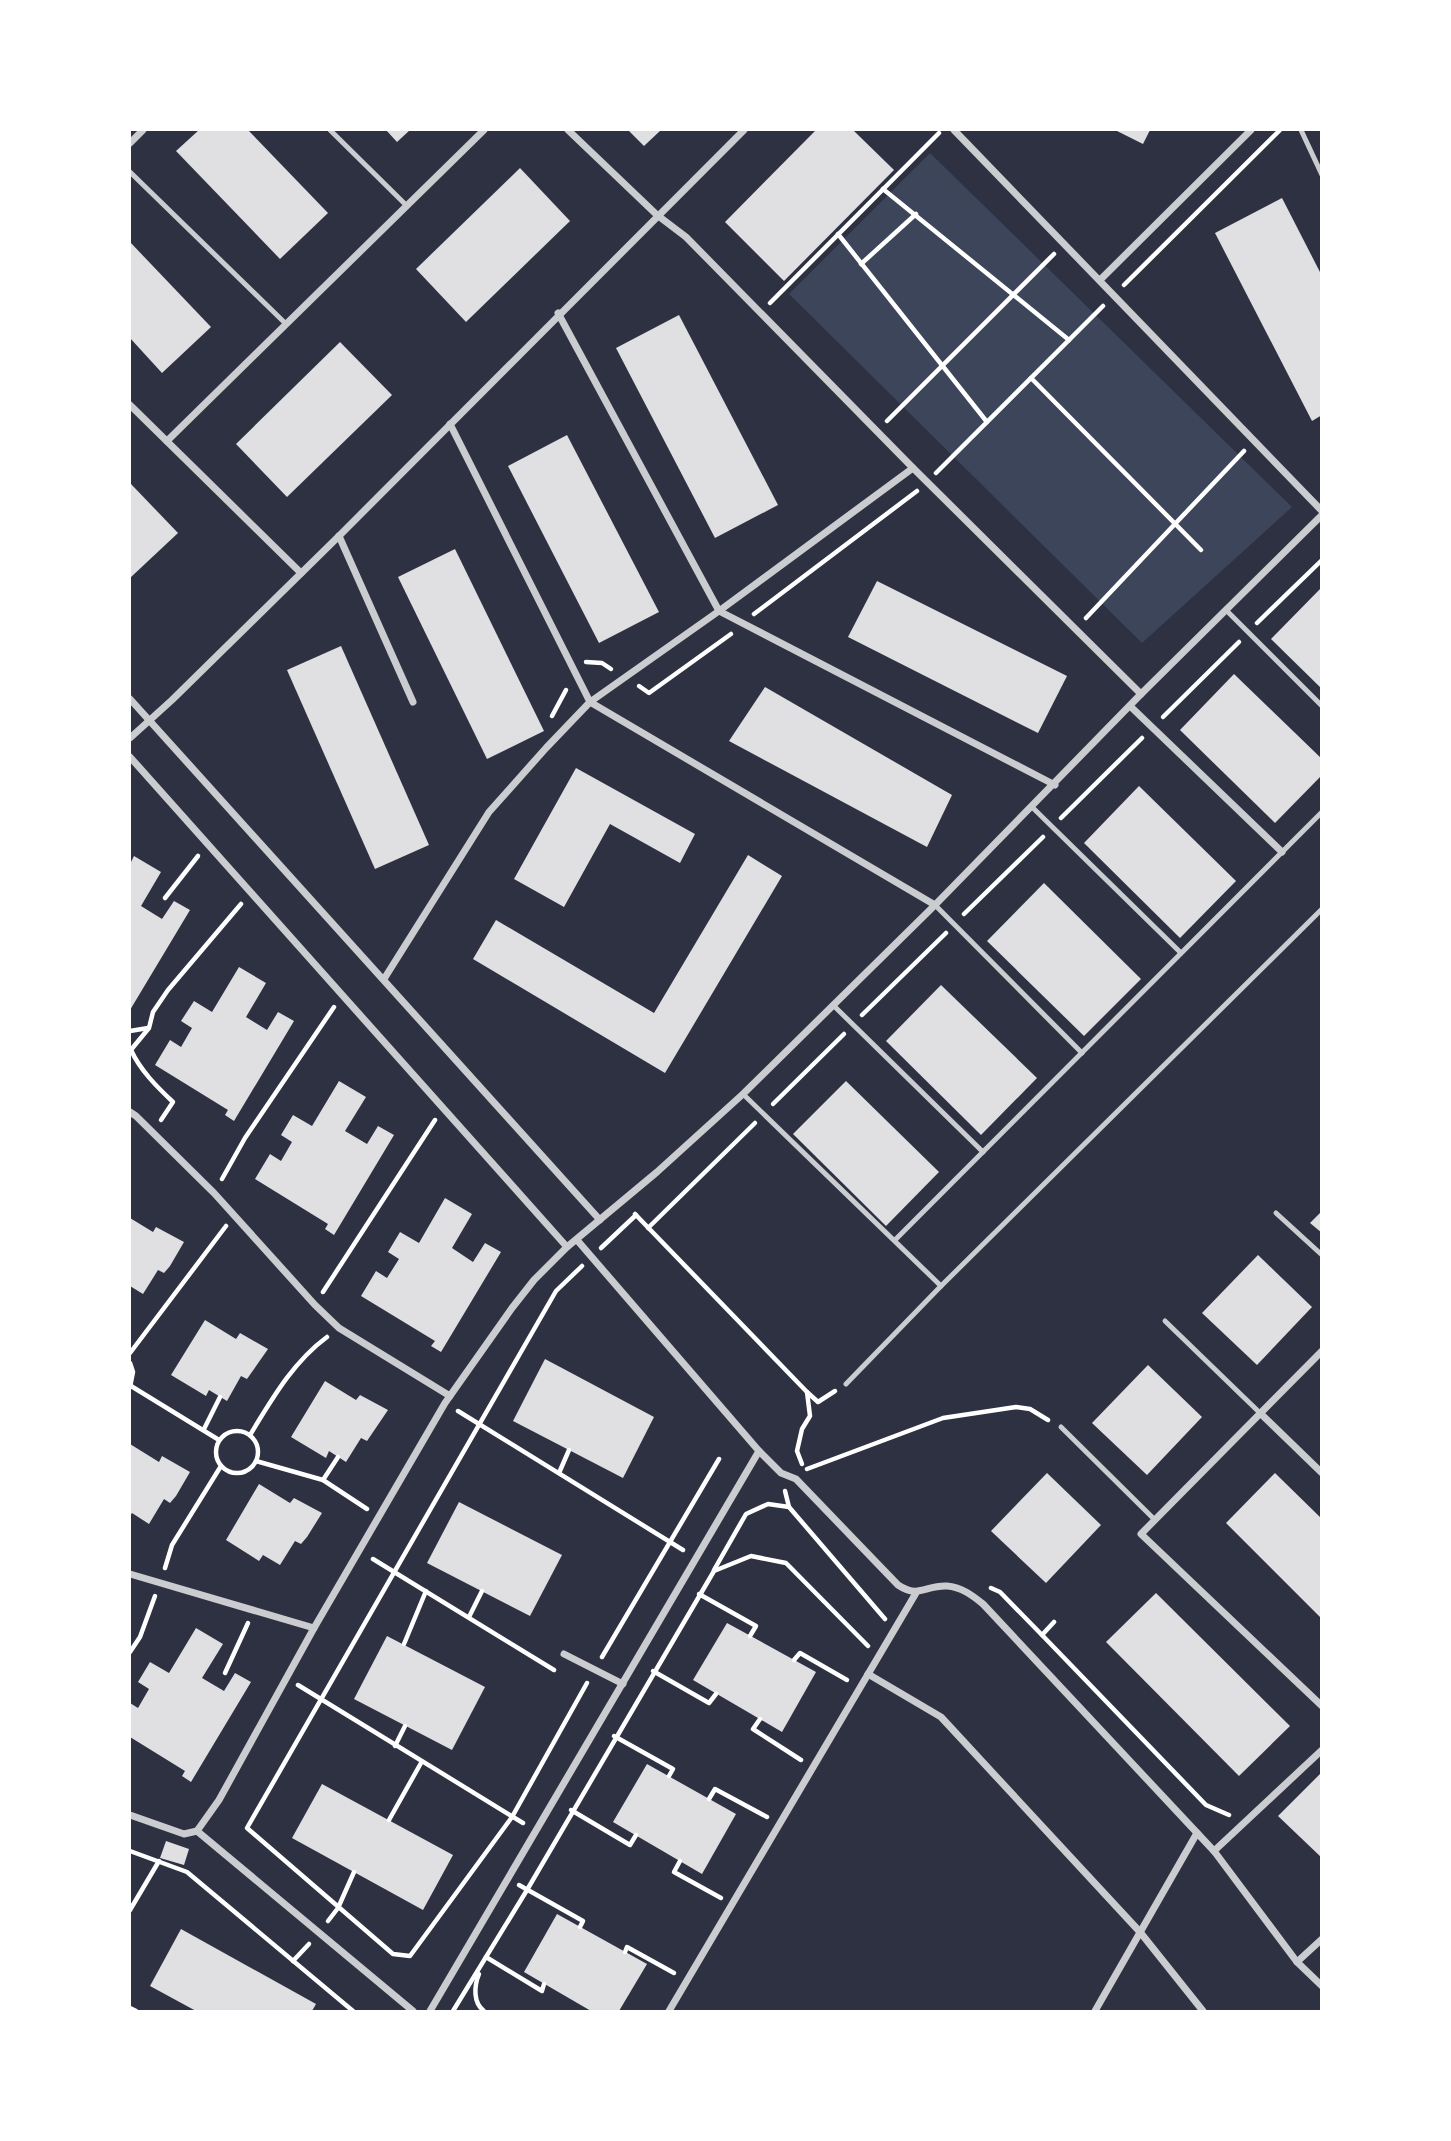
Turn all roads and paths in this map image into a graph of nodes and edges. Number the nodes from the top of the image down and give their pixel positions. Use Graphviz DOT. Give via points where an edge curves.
graph roads {
  1 [pos="143,130"];
  2 [pos="330,130"];
  3 [pos="484,130"];
  4 [pos="568,130"];
  5 [pos="744,130"];
  6 [pos="942,130"];
  7 [pos="954,130"];
  8 [pos="1251,130"];
  9 [pos="1301,130"];
  10 [pos="130,143"];
  11 [pos="130,172"];
  12 [pos="1321,175"];
  13 [pos="883,189"];
  14 [pos="407,206"];
  15 [pos="657,215"];
  16 [pos="916,215"];
  17 [pos="838,234"];
  18 [pos="1065,243"];
  19 [pos="862,264"];
  20 [pos="1100,280"];
  21 [pos="1014,294"];
  22 [pos="558,313"];
  23 [pos="760,313"];
  24 [pos="286,324"];
  25 [pos="1069,340"];
  26 [pos="942,366"];
  27 [pos="1031,377"];
  28 [pos="130,405"];
  29 [pos="987,422"];
  30 [pos="450,424"];
  31 [pos="877,432"];
  32 [pos="1254,441"];
  33 [pos="167,442"];
  34 [pos="913,468"];
  35 [pos="1321,513"];
  36 [pos="1175,525"];
  37 [pos="339,536"];
  38 [pos="1200,550"];
  39 [pos="1321,560"];
  40 [pos="301,573"];
  41 [pos="1226,610"];
  42 [pos="719,611"];
  43 [pos="1076,629"];
  44 [pos="1248,632"];
  45 [pos="1141,694"];
  46 [pos="130,699"];
  47 [pos="413,702"];
  48 [pos="590,702"];
  49 [pos="1130,706"];
  50 [pos="1321,706"];
  51 [pos="150,720"];
  52 [pos="1153,727"];
  53 [pos="130,738"];
  54 [pos="130,757"];
  55 [pos="1055,785"];
  56 [pos="1032,807"];
  57 [pos="1321,812"];
  58 [pos="1052,827"];
  59 [pos="207,844"];
  60 [pos="1282,852"];
  61 [pos="251,893"];
  62 [pos="165,898"];
  63 [pos="935,905"];
  64 [pos="1321,909"];
  65 [pos="954,924"];
  66 [pos="1181,953"];
  67 [pos="383,979"];
  68 [pos="342,995"];
  69 [pos="833,1004"];
  70 [pos="853,1024"];
  71 [pos="149,1027"];
  72 [pos="130,1031"];
  73 [pos="130,1050"];
  74 [pos="1082,1053"];
  75 [pos="743,1094"];
  76 [pos="443,1108"];
  77 [pos="130,1112"];
  78 [pos="764,1114"];
  79 [pos="152,1132"];
  80 [pos="983,1152"];
  81 [pos="214,1193"];
  82 [pos="623,1202"];
  83 [pos="1276,1213"];
  84 [pos="636,1215"];
  85 [pos="233,1217"];
  86 [pos="600,1220"];
  87 [pos="648,1228"];
  88 [pos="577,1240"];
  89 [pos="895,1240"];
  90 [pos="567,1247"];
  91 [pos="1321,1255"];
  92 [pos="592,1257"];
  93 [pos="941,1286"];
  94 [pos="314,1305"];
  95 [pos="1165,1321"];
  96 [pos="339,1328"];
  97 [pos="131,1346"];
  98 [pos="1321,1351"];
  99 [pos="130,1353"];
  100 [pos="130,1363"];
  101 [pos="846,1384"];
  102 [pos="130,1387"];
  103 [pos="807,1392"];
  104 [pos="220,1397"];
  105 [pos="448,1400"];
  106 [pos="1260,1413"];
  107 [pos="480,1424"];
  108 [pos="1061,1427"];
  109 [pos="204,1429"];
  110 [pos="250,1435"];
  111 [pos="219,1440"];
  112 [pos="569,1450"];
  113 [pos="759,1451"];
  114 [pos="338,1457"];
  115 [pos="719,1459"];
  116 [pos="256,1461"];
  117 [pos="221,1466"];
  118 [pos="559,1472"];
  119 [pos="1321,1473"];
  120 [pos="323,1480"];
  121 [pos="1155,1520"];
  122 [pos="376,1521"];
  123 [pos="670,1543"];
  124 [pos="359,1550"];
  125 [pos="696,1558"];
  126 [pos="714,1571"];
  127 [pos="395,1572"];
  128 [pos="130,1574"];
  129 [pos="160,1583"];
  130 [pos="681,1583"];
  131 [pos="426,1591"];
  132 [pos="482,1591"];
  133 [pos="916,1593"];
  134 [pos="701,1595"];
  135 [pos="255,1609"];
  136 [pos="469,1617"];
  137 [pos="314,1628"];
  138 [pos="894,1629"];
  139 [pos="1042,1634"];
  140 [pos="750,1636"];
  141 [pos="404,1644"];
  142 [pos="130,1652"];
  143 [pos="564,1654"];
  144 [pos="878,1657"];
  145 [pos="637,1660"];
  146 [pos="794,1660"];
  147 [pos="554,1670"];
  148 [pos="594,1670"];
  149 [pos="654,1672"];
  150 [pos="225,1673"];
  151 [pos="868,1674"];
  152 [pos="286,1677"];
  153 [pos="623,1684"];
  154 [pos="860,1688"];
  155 [pos="716,1693"];
  156 [pos="322,1699"];
  157 [pos="1321,1706"];
  158 [pos="760,1719"];
  159 [pos="405,1726"];
  160 [pos="598,1726"];
  161 [pos="616,1738"];
  162 [pos="396,1746"];
  163 [pos="1321,1750"];
  164 [pos="421,1763"];
  165 [pos="813,1767"];
  166 [pos="668,1776"];
  167 [pos="709,1799"];
  168 [pos="554,1800"];
  169 [pos="572,1811"];
  170 [pos="1256,1812"];
  171 [pos="130,1815"];
  172 [pos="512,1816"];
  173 [pos="389,1820"];
  174 [pos="780,1824"];
  175 [pos="197,1830"];
  176 [pos="536,1831"];
  177 [pos="1197,1833"];
  178 [pos="636,1835"];
  179 [pos="130,1851"];
  180 [pos="1214,1851"];
  181 [pos="159,1861"];
  182 [pos="680,1861"];
  183 [pos="509,1877"];
  184 [pos="527,1890"];
  185 [pos="732,1904"];
  186 [pos="130,1910"];
  187 [pos="580,1927"];
  188 [pos="1140,1932"];
  189 [pos="1321,1939"];
  190 [pos="467,1947"];
  191 [pos="625,1952"];
  192 [pos="487,1958"];
  193 [pos="1297,1962"];
  194 [pos="688,1980"];
  195 [pos="544,1984"];
  196 [pos="1321,1986"];
  197 [pos="130,2008"];
  198 [pos="136,2011"];
  199 [pos="353,2011"];
  200 [pos="413,2011"];
  201 [pos="430,2011"];
  202 [pos="453,2011"];
  203 [pos="484,2011"];
  204 [pos="669,2011"];
  205 [pos="1095,2011"];
  206 [pos="1203,2011"];
  1 -- 10 [label="street"];
  2 -- 14 [label="lane"];
  3 -- 14 [label="street"];
  4 -- 15 [label="street"];
  5 -- 15 [label="street"];
  6 -- 13 [label="path"];
  7 -- 18 [label="street"];
  8 -- 20 [label="street"];
  9 -- 12 [label="lane"];
  11 -- 24 [label="lane"];
  13 -- 16 [label="path"];
  13 -- 17 [label="path"];
  14 -- 24 [label="street"];
  15 -- 22 [label="street"];
  15 -- 23 [label="street" via="686,237"];
  16 -- 19 [label="path"];
  16 -- 21 [label="path"];
  17 -- 19 [label="path"];
  17 -- 23 [label="path"];
  18 -- 20 [label="street"];
  18 -- 21 [label="path"];
  19 -- 26 [label="path"];
  20 -- 32 [label="street"];
  21 -- 25 [label="path"];
  21 -- 26 [label="path"];
  22 -- 30 [label="street"];
  22 -- 42 [label="street"];
  23 -- 31 [label="street"];
  24 -- 33 [label="street"];
  26 -- 29 [label="path"];
  26 -- 31 [label="path"];
  27 -- 36 [label="path"];
  28 -- 33 [label="street"];
  30 -- 37 [label="street"];
  30 -- 48 [label="street"];
  31 -- 34 [label="street"];
  32 -- 35 [label="street"];
  32 -- 36 [label="path"];
  33 -- 40 [label="street"];
  34 -- 42 [label="street"];
  34 -- 43 [label="street"];
  35 -- 41 [label="street"];
  36 -- 38 [label="path"];
  36 -- 43 [label="path"];
  37 -- 40 [label="street"];
  37 -- 47 [label="street"];
  39 -- 44 [label="path"];
  40 -- 51 [label="street"];
  41 -- 44 [label="lane"];
  41 -- 45 [label="street"];
  42 -- 48 [label="street"];
  42 -- 55 [label="street"];
  43 -- 45 [label="street"];
  44 -- 50 [label="lane"];
  44 -- 52 [label="path"];
  45 -- 49 [label="street"];
  46 -- 51 [label="street"];
  48 -- 63 [label="street"];
  48 -- 67 [label="street" via="489,812"];
  49 -- 52 [label="street"];
  49 -- 55 [label="street"];
  51 -- 53 [label="street"];
  51 -- 67 [label="street"];
  52 -- 58 [label="path"];
  52 -- 60 [label="street"];
  54 -- 59 [label="street"];
  55 -- 56 [label="street"];
  56 -- 58 [label="lane"];
  56 -- 63 [label="street"];
  57 -- 60 [label="lane"];
  58 -- 65 [label="path"];
  58 -- 66 [label="lane"];
  59 -- 61 [label="street"];
  59 -- 62 [label="path"];
  60 -- 66 [label="lane"];
  61 -- 68 [label="street"];
  61 -- 71 [label="path" via="168,990"];
  63 -- 65 [label="lane"];
  63 -- 69 [label="street"];
  64 -- 93 [label="lane"];
  65 -- 70 [label="path"];
  65 -- 74 [label="lane"];
  66 -- 74 [label="lane"];
  67 -- 86 [label="street"];
  68 -- 76 [label="street"];
  68 -- 81 [label="path" via="245,1138"];
  69 -- 70 [label="lane"];
  69 -- 75 [label="street"];
  70 -- 78 [label="path"];
  70 -- 80 [label="lane"];
  71 -- 72 [label="path"];
  71 -- 73 [label="path"];
  73 -- 79 [label="path" via="173,1102"];
  74 -- 80 [label="lane"];
  75 -- 78 [label="lane"];
  75 -- 82 [label="street"];
  76 -- 90 [label="street"];
  76 -- 94 [label="path"];
  77 -- 79 [label="street"];
  78 -- 87 [label="path"];
  78 -- 89 [label="lane"];
  79 -- 81 [label="street"];
  80 -- 89 [label="lane"];
  81 -- 85 [label="street"];
  82 -- 84 [label="path"];
  82 -- 86 [label="street"];
  83 -- 91 [label="lane"];
  84 -- 87 [label="path"];
  84 -- 92 [label="path"];
  85 -- 94 [label="street"];
  85 -- 97 [label="path"];
  86 -- 88 [label="street"];
  87 -- 103 [label="path"];
  88 -- 90 [label="street"];
  88 -- 92 [label="street"];
  89 -- 93 [label="lane"];
  90 -- 105 [label="street" via="512,1308"];
  92 -- 107 [label="path" via="556,1291"];
  92 -- 113 [label="street"];
  93 -- 101 [label="lane"];
  94 -- 96 [label="street"];
  95 -- 106 [label="lane"];
  96 -- 105 [label="street"];
  96 -- 110 [label="path" via="304,1355"];
  97 -- 99 [label="path"];
  98 -- 106 [label="street"];
  100 -- 102 [label="path"];
  101 -- 103 [label="path" via="818,1402"];
  102 -- 109 [label="path"];
  103 -- 108 [label="path" via="810,1416 797,1451 805,1470 943,1418 1016,1407 1030,1409"];
  104 -- 109 [label="path"];
  105 -- 107 [label="path"];
  105 -- 122 [label="street"];
  106 -- 119 [label="street"];
  106 -- 121 [label="street"];
  107 -- 118 [label="path"];
  107 -- 127 [label="path"];
  108 -- 121 [label="lane"];
  109 -- 111 [label="path"];
  110 -- 111 [label="path" via="230,1431"];
  110 -- 116 [label="path" via="258,1447"];
  111 -- 117 [label="path" via="215,1454"];
  112 -- 118 [label="path"];
  113 -- 125 [label="street"];
  113 -- 133 [label="street" via="781,1473 796,1479 898,1585"];
  114 -- 120 [label="path"];
  115 -- 123 [label="path"];
  116 -- 117 [label="path" via="240,1473"];
  116 -- 120 [label="path"];
  117 -- 129 [label="path" via="172,1545"];
  118 -- 123 [label="path"];
  120 -- 122 [label="path" via="365,1507"];
  121 -- 157 [label="street" via="1141,1534"];
  122 -- 124 [label="street"];
  123 -- 125 [label="path"];
  123 -- 148 [label="path"];
  124 -- 127 [label="path"];
  124 -- 137 [label="street"];
  125 -- 130 [label="street"];
  126 -- 134 [label="path"];
  126 -- 138 [label="path" via="746,1514 768,1504 789,1507"];
  126 -- 144 [label="path" via="751,1556 786,1563"];
  127 -- 131 [label="path"];
  127 -- 156 [label="path"];
  128 -- 129 [label="street"];
  129 -- 135 [label="street"];
  129 -- 142 [label="path"];
  130 -- 134 [label="path"];
  130 -- 145 [label="street"];
  131 -- 136 [label="path"];
  131 -- 141 [label="path"];
  132 -- 136 [label="path"];
  133 -- 138 [label="street"];
  133 -- 177 [label="street" via="948,1586 983,1604"];
  134 -- 140 [label="path" via="756,1626"];
  134 -- 149 [label="path"];
  135 -- 137 [label="street"];
  135 -- 150 [label="path"];
  136 -- 147 [label="path"];
  137 -- 152 [label="street"];
  138 -- 144 [label="street"];
  139 -- 170 [label="path" via="1206,1805 1237,1816"];
  143 -- 148 [label="street"];
  144 -- 151 [label="street"];
  145 -- 149 [label="path"];
  145 -- 153 [label="street"];
  146 -- 154 [label="path" via="800,1653"];
  148 -- 153 [label="street"];
  148 -- 172 [label="path"];
  149 -- 155 [label="path" via="709,1703"];
  149 -- 161 [label="path"];
  151 -- 154 [label="street"];
  151 -- 188 [label="street" via="941,1717"];
  152 -- 156 [label="path"];
  152 -- 175 [label="street" via="219,1800"];
  153 -- 160 [label="street"];
  154 -- 165 [label="street"];
  156 -- 162 [label="path"];
  156 -- 172 [label="path" via="247,1828 393,1954 411,1956"];
  158 -- 165 [label="path" via="753,1730"];
  159 -- 162 [label="path"];
  160 -- 161 [label="path"];
  160 -- 168 [label="street"];
  161 -- 166 [label="path" via="673,1769"];
  161 -- 169 [label="path"];
  162 -- 164 [label="path"];
  163 -- 170 [label="street"];
  164 -- 172 [label="path"];
  164 -- 173 [label="path"];
  165 -- 174 [label="street"];
  167 -- 174 [label="path" via="715,1789"];
  168 -- 169 [label="path"];
  168 -- 176 [label="street"];
  169 -- 178 [label="path" via="630,1845"];
  169 -- 184 [label="path"];
  170 -- 180 [label="street"];
  171 -- 175 [label="street" via="184,1834"];
  172 -- 176 [label="path"];
  174 -- 185 [label="street"];
  175 -- 200 [label="street"];
  176 -- 183 [label="street"];
  177 -- 180 [label="street"];
  177 -- 188 [label="street"];
  179 -- 181 [label="path"];
  180 -- 193 [label="street"];
  181 -- 186 [label="path"];
  181 -- 199 [label="path" via="187,1872"];
  182 -- 185 [label="path" via="674,1872"];
  183 -- 184 [label="path"];
  183 -- 190 [label="street"];
  184 -- 187 [label="path" via="583,1921"];
  184 -- 192 [label="path"];
  185 -- 194 [label="street"];
  188 -- 205 [label="street"];
  188 -- 206 [label="street"];
  189 -- 193 [label="street"];
  190 -- 192 [label="path"];
  190 -- 201 [label="street"];
  191 -- 194 [label="path" via="627,1947"];
  192 -- 195 [label="path" via="542,1991"];
  192 -- 202 [label="path"];
  192 -- 203 [label="path" via="474,1986 479,2008"];
  193 -- 196 [label="street"];
  194 -- 204 [label="street"];
  197 -- 198 [label="path"];
}
